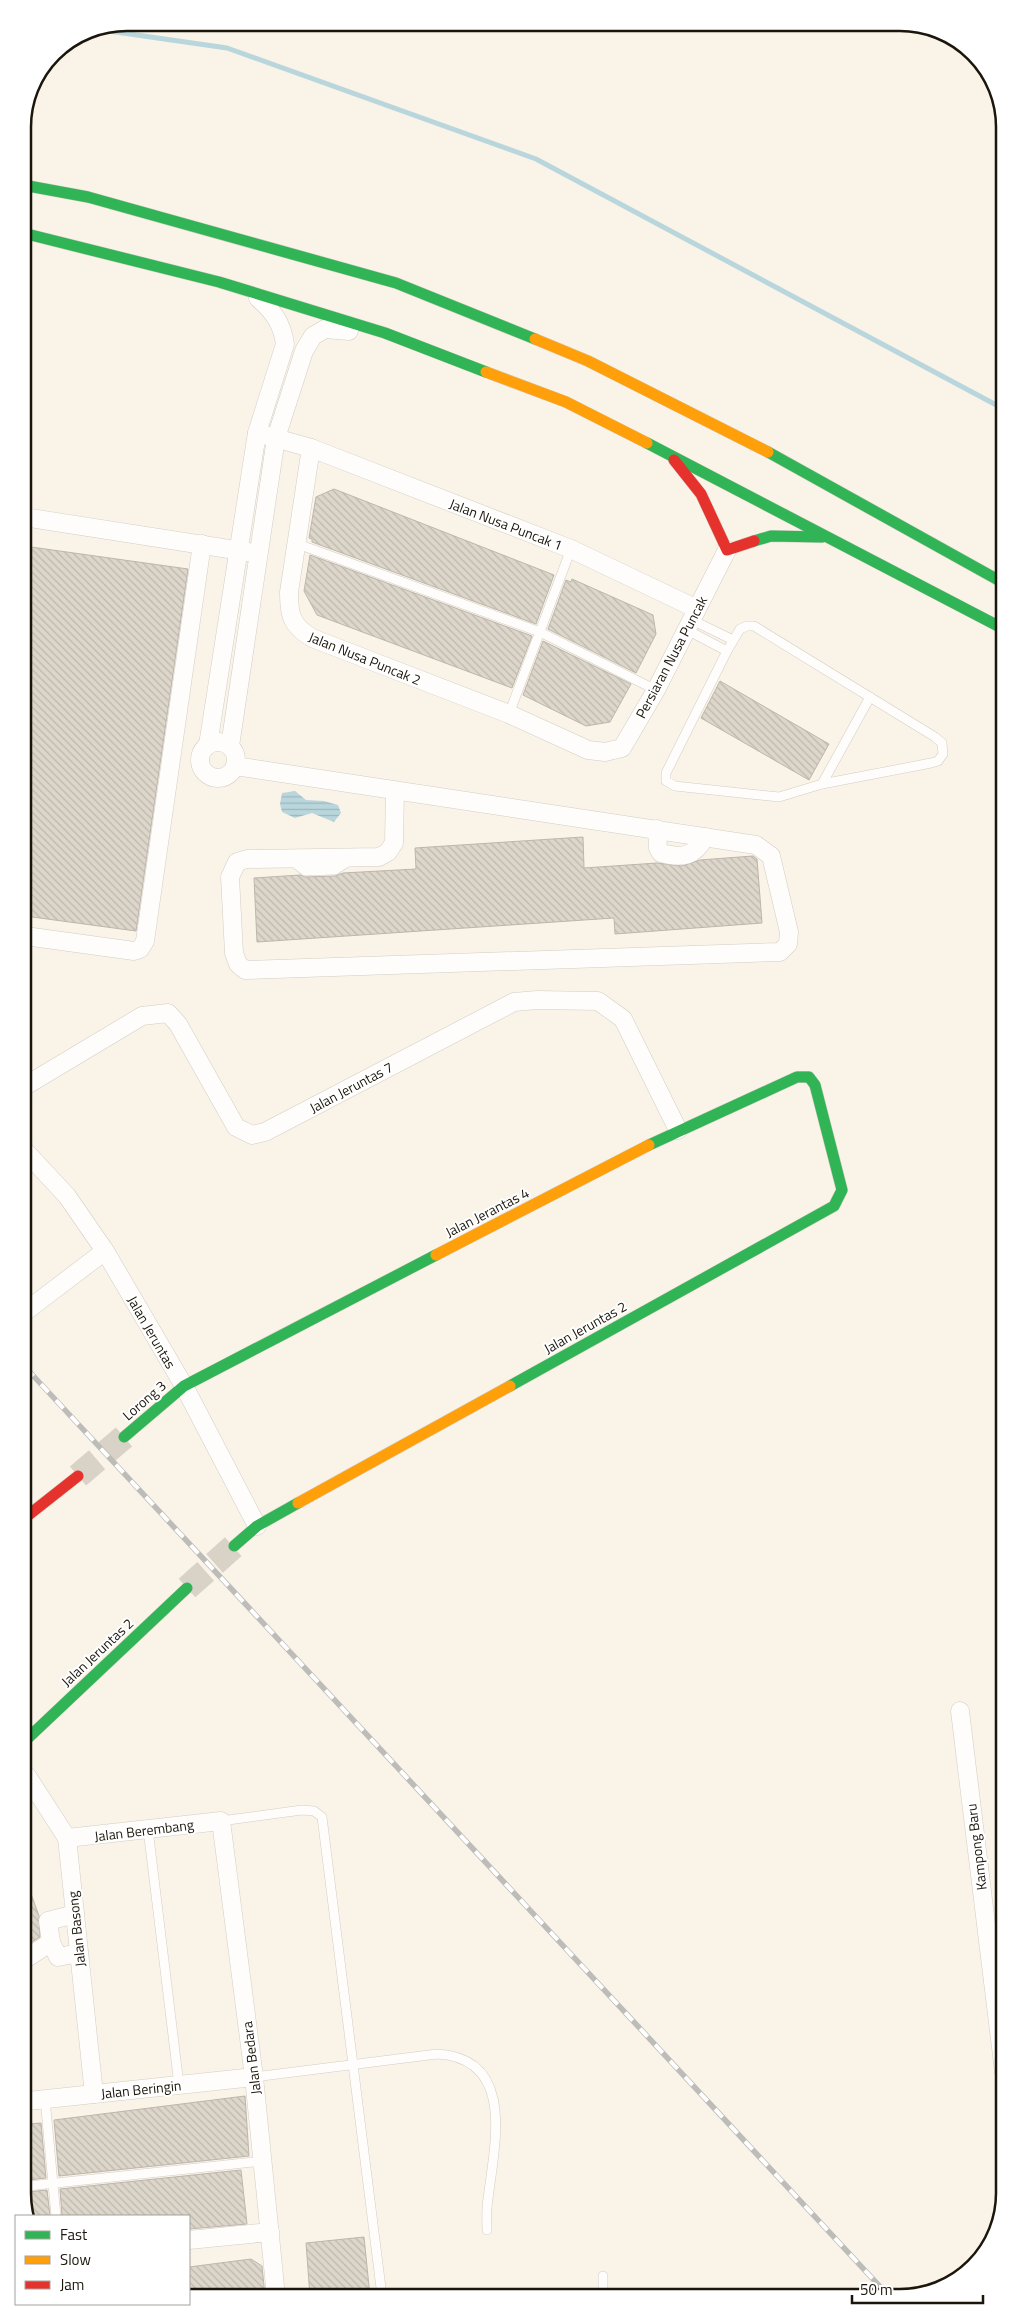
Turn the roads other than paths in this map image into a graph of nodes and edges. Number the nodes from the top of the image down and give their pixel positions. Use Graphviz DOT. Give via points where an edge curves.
graph roads {
  1 [pos="31,187"];
  2 [pos="31,235"];
  3 [pos="252,293"];
  4 [pos="385,333"];
  5 [pos="257,433"];
  6 [pos="276,438"];
  7 [pos="311,448"];
  8 [pos="666,452"];
  9 [pos="31,518"];
  10 [pos="829,537"];
  11 [pos="296,543"];
  12 [pos="202,544"];
  13 [pos="571,549"];
  14 [pos="238,550"];
  15 [pos="727,550"];
  16 [pos="258,553"];
  17 [pos="996,579"];
  18 [pos="692,620"];
  19 [pos="996,625"];
  20 [pos="540,632"];
  21 [pos="733,640"];
  22 [pos="727,651"];
  23 [pos="656,690"];
  24 [pos="870,698"];
  25 [pos="509,714"];
  26 [pos="208,745"];
  27 [pos="230,746"];
  28 [pos="605,752"];
  29 [pos="236,766"];
  30 [pos="822,784"];
  31 [pos="395,790"];
  32 [pos="31,937"];
  33 [pos="809,1076"];
  34 [pos="31,1082"];
  35 [pos="678,1130"];
  36 [pos="31,1157"];
  37 [pos="105,1251"];
  38 [pos="31,1307"];
  39 [pos="184,1386"];
  40 [pos="124,1437"];
  41 [pos="78,1476"];
  42 [pos="31,1513"];
  43 [pos="257,1526"];
  44 [pos="234,1546"];
  45 [pos="187,1588"];
  46 [pos="960,1711"];
  47 [pos="31,1735"];
  48 [pos="31,1782"];
  49 [pos="221,1821"];
  50 [pos="148,1829"];
  51 [pos="67,1838"];
  52 [pos="75,1914"];
  53 [pos="51,1942"];
  54 [pos="79,1953"];
  55 [pos="31,1956"];
  56 [pos="996,2006"];
  57 [pos="353,2065"];
  58 [pos="254,2077"];
  59 [pos="179,2085"];
  60 [pos="94,2094"];
  61 [pos="36,2100"];
  62 [pos="263,2161"];
  63 [pos="53,2183"];
  64 [pos="31,2186"];
  65 [pos="56,2215"];
  66 [pos="488,2230"];
  67 [pos="270,2232"];
  68 [pos="190,2240"];
  69 [pos="602,2276"];
  70 [pos="275,2289"];
  71 [pos="381,2289"];
  72 [pos="603,2289"];
  1 -- 17 [label="main road" via="88,198 396,283 588,361 756,446"];
  2 -- 3 [label="main road"];
  3 -- 4 [label="main road"];
  3 -- 5 [label="street" via="272,310 283,329 285,344"];
  4 -- 6 [label="street" via="325,329 313,336 304,351"];
  4 -- 8 [label="main road" via="566,402"];
  5 -- 6 [label="street, Jalan Nusa Puncak 1"];
  5 -- 14 [label="street"];
  6 -- 7 [label="street, Jalan Nusa Puncak 1"];
  6 -- 16 [label="street"];
  7 -- 11 [label="street, Jalan Nusa Puncak 2"];
  7 -- 13 [label="street, Jalan Nusa Puncak 1"];
  8 -- 10 [label="main road"];
  8 -- 15 [label="main road" via="701,494"];
  9 -- 12 [label="street"];
  10 -- 15 [label="main road" via="771,536"];
  10 -- 19 [label="main road"];
  11 -- 20 [label="lane"];
  11 -- 25 [label="street, Jalan Nusa Puncak 2" via="289,613 299,630 312,638"];
  12 -- 14 [label="street"];
  12 -- 32 [label="street" via="145,941 134,951"];
  13 -- 18 [label="street, Jalan Nusa Puncak 1"];
  13 -- 20 [label="lane"];
  14 -- 16 [label="street"];
  14 -- 26 [label="street"];
  15 -- 18 [label="street, Persiaran Nusa Puncak"];
  16 -- 27 [label="street"];
  18 -- 21 [label="lane"];
  18 -- 22 [label="lane"];
  18 -- 23 [label="street, Persiaran Nusa Puncak"];
  20 -- 23 [label="lane"];
  20 -- 25 [label="lane"];
  21 -- 22 [label="lane"];
  21 -- 24 [label="lane" via="740,629 754,626"];
  22 -- 30 [label="lane" via="666,773 666,781 675,786 779,797"];
  23 -- 28 [label="street, Persiaran Nusa Puncak" via="622,748"];
  24 -- 30 [label="lane"];
  24 -- 30 [label="lane" via="935,737 942,743 943,754 938,761 931,763"];
  25 -- 28 [label="street, Jalan Nusa Puncak 2" via="588,750"];
  26 -- 27 [label="street" via="222,742"];
  26 -- 29 [label="street" via="200,754 204,773 222,778 233,772"];
  27 -- 29 [label="street" via="235,753"];
  29 -- 31 [label="street"];
  31 -- 31 [label="street" via="657,830 658,848 665,854 691,854 705,837 756,845 771,856 789,932 788,944 780,952 244,970 234,953 230,877 237,862 246,859 379,857 394,843"];
  33 -- 35 [label="main road, Jalan Jerantas 4" via="797,1076"];
  33 -- 43 [label="main road, Jalan Jeruntas 2" via="815,1086 842,1190 834,1206"];
  34 -- 35 [label="street, Jalan Jeruntas 7" via="142,1016 168,1013 178,1024 236,1127 252,1135 265,1132 514,1002 598,1001 623,1019"];
  35 -- 39 [label="main road, Jalan Jerantas 4"];
  36 -- 37 [label="street, Jalan Jeruntas" via="67,1196"];
  37 -- 38 [label="street"];
  37 -- 39 [label="street, Jalan Jeruntas"];
  39 -- 40 [label="main road, Lorong 3"];
  39 -- 43 [label="street, Jalan Jeruntas"];
  41 -- 42 [label="main road"];
  43 -- 44 [label="main road, Jalan Jeruntas 2"];
  45 -- 47 [label="main road, Jalan Jeruntas 2"];
  46 -- 56 [label="street, Kampong Baru"];
  48 -- 51 [label="street, Jalan Basong"];
  49 -- 50 [label="street, Jalan Berembang"];
  49 -- 57 [label="lane" via="302,1810 314,1811 322,1817"];
  49 -- 58 [label="street, Jalan Bedara"];
  50 -- 51 [label="street, Jalan Berembang"];
  50 -- 59 [label="lane"];
  51 -- 52 [label="street, Jalan Basong"];
  52 -- 53 [label="street" via="48,1921"];
  52 -- 54 [label="street, Jalan Basong"];
  53 -- 54 [label="street" via="58,1957"];
  53 -- 55 [label="street"];
  54 -- 60 [label="street, Jalan Basong"];
  57 -- 58 [label="lane"];
  57 -- 66 [label="lane" via="446,2054 466,2061 483,2074 494,2103 496,2122 487,2200"];
  57 -- 71 [label="lane"];
  58 -- 59 [label="street, Jalan Beringin"];
  58 -- 62 [label="street, Jalan Bedara"];
  59 -- 60 [label="street, Jalan Beringin"];
  60 -- 61 [label="street, Jalan Beringin"];
  61 -- 63 [label="lane"];
  62 -- 63 [label="lane"];
  62 -- 67 [label="street, Jalan Bedara"];
  63 -- 64 [label="lane"];
  63 -- 65 [label="lane"];
  67 -- 68 [label="street"];
  67 -- 70 [label="street, Jalan Bedara"];
  69 -- 72 [label="lane"];
}
